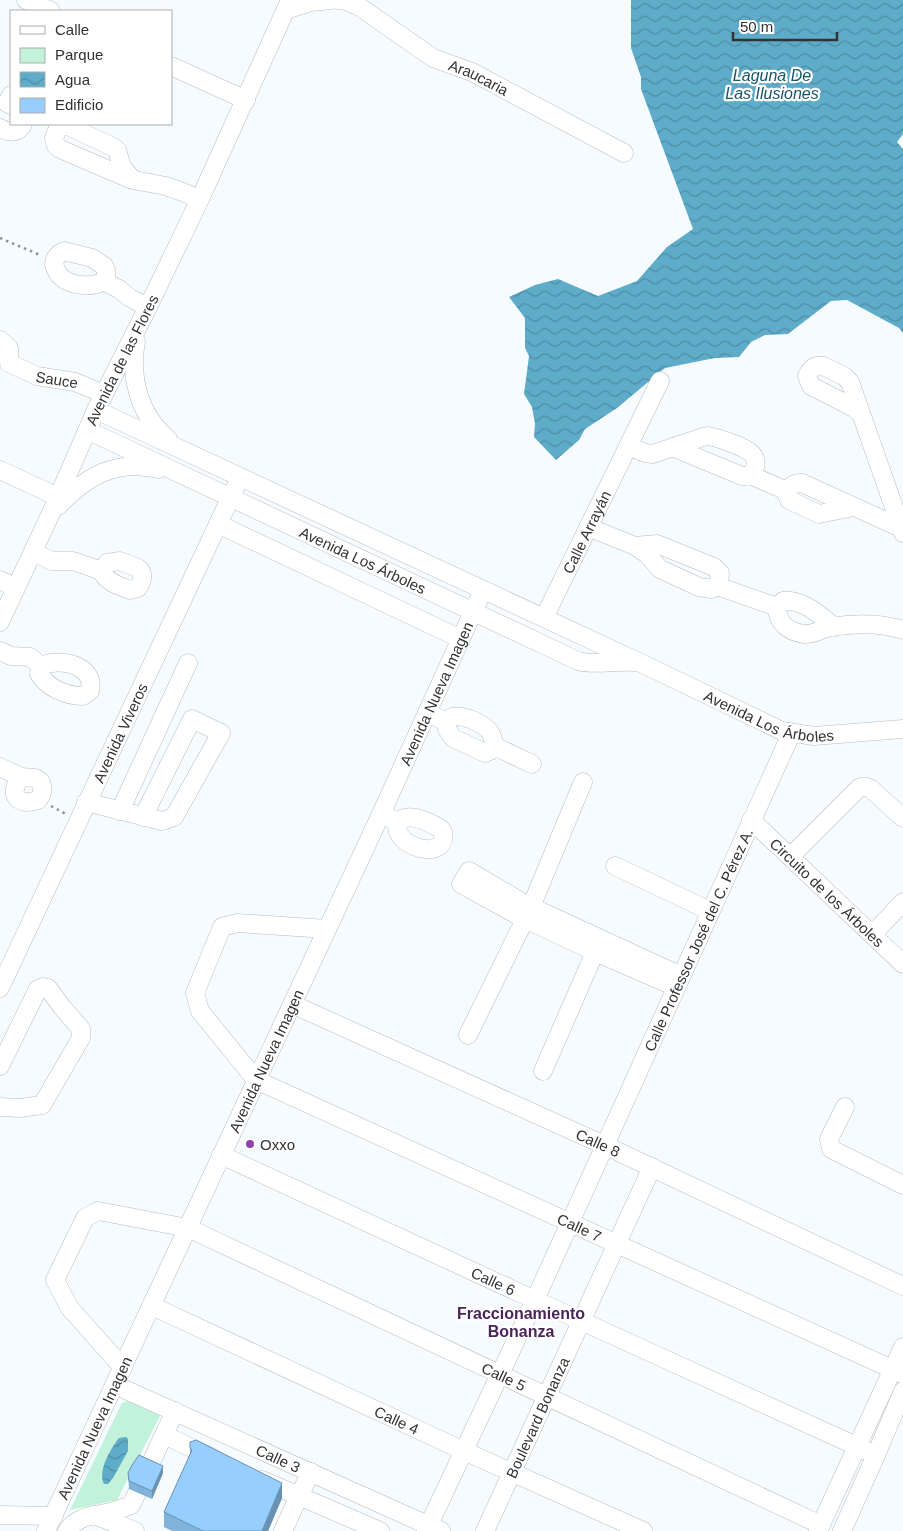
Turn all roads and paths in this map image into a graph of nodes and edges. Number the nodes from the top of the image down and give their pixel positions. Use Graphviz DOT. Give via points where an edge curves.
graph roads {
  1 [pos="26,0"];
  2 [pos="332,0"];
  3 [pos="338,0"];
  4 [pos="285,4"];
  5 [pos="50,8"];
  6 [pos="172,66"];
  7 [pos="246,100"];
  8 [pos="22,125"];
  9 [pos="0,128"];
  10 [pos="624,152"];
  11 [pos="133,180"];
  12 [pos="200,199"];
  13 [pos="0,238"];
  14 [pos="55,262"];
  15 [pos="106,280"];
  16 [pos="147,310"];
  17 [pos="0,340"];
  18 [pos="5,363"];
  19 [pos="660,381"];
  20 [pos="100,402"];
  21 [pos="860,413"];
  22 [pos="87,430"];
  23 [pos="628,446"];
  24 [pos="672,447"];
  25 [pos="180,448"];
  26 [pos="0,470"];
  27 [pos="750,475"];
  28 [pos="240,476"];
  29 [pos="194,480"];
  30 [pos="231,497"];
  31 [pos="55,504"];
  32 [pos="305,507"];
  33 [pos="218,524"];
  34 [pos="588,527"];
  35 [pos="296,528"];
  36 [pos="902,531"];
  37 [pos="635,546"];
  38 [pos="33,552"];
  39 [pos="102,571"];
  40 [pos="0,580"];
  41 [pos="717,586"];
  42 [pos="16,588"];
  43 [pos="484,590"];
  44 [pos="777,607"];
  45 [pos="474,611"];
  46 [pos="544,618"];
  47 [pos="0,622"];
  48 [pos="834,626"];
  49 [pos="903,630"];
  50 [pos="461,639"];
  51 [pos="0,651"];
  52 [pos="188,663"];
  53 [pos="643,664"];
  54 [pos="41,666"];
  55 [pos="427,712"];
  56 [pos="903,729"];
  57 [pos="791,734"];
  58 [pos="532,764"];
  59 [pos="0,767"];
  60 [pos="583,782"];
  61 [pos="38,800"];
  62 [pos="86,802"];
  63 [pos="120,811"];
  64 [pos="381,814"];
  65 [pos="144,817"];
  66 [pos="903,818"];
  67 [pos="78,819"];
  68 [pos="751,820"];
  69 [pos="398,822"];
  70 [pos="790,857"];
  71 [pos="615,866"];
  72 [pos="903,902"];
  73 [pos="710,912"];
  74 [pos="528,913"];
  75 [pos="327,929"];
  76 [pos="872,935"];
  77 [pos="591,945"];
  78 [pos="903,964"];
  79 [pos="678,982"];
  80 [pos="0,988"];
  81 [pos="292,1004"];
  82 [pos="468,1035"];
  83 [pos="0,1066"];
  84 [pos="543,1071"];
  85 [pos="256,1080"];
  86 [pos="845,1106"];
  87 [pos="0,1108"];
  88 [pos="604,1145"];
  89 [pos="222,1155"];
  90 [pos="652,1167"];
  91 [pos="903,1185"];
  92 [pos="568,1223"];
  93 [pos="188,1228"];
  94 [pos="616,1245"];
  95 [pos="903,1286"];
  96 [pos="535,1300"];
  97 [pos="152,1306"];
  98 [pos="581,1321"];
  99 [pos="903,1347"];
  100 [pos="123,1368"];
  101 [pos="898,1372"];
  102 [pos="500,1375"];
  103 [pos="116,1385"];
  104 [pos="903,1391"];
  105 [pos="547,1396"];
  106 [pos="175,1411"];
  107 [pos="164,1435"];
  108 [pos="857,1447"];
  109 [pos="464,1451"];
  110 [pos="876,1455"];
  111 [pos="227,1464"];
  112 [pos="149,1467"];
  113 [pos="245,1472"];
  114 [pos="310,1472"];
  115 [pos="512,1472"];
  116 [pos="299,1496"];
  117 [pos="94,1514"];
  118 [pos="0,1515"];
  119 [pos="50,1523"];
  120 [pos="820,1528"];
  121 [pos="432,1529"];
  122 [pos="67,1531"];
  123 [pos="135,1531"];
  124 [pos="283,1531"];
  125 [pos="380,1531"];
  126 [pos="485,1531"];
  127 [pos="643,1531"];
  128 [pos="842,1531"];
  1 -- 5 [label="street"];
  2 -- 4 [label="street"];
  3 -- 10 [label="street, Araucaria" via="360,7 433,58 472,72"];
  4 -- 7 [label="street, Avenida de las Flores"];
  6 -- 7 [label="street"];
  7 -- 12 [label="street, Avenida de las Flores"];
  8 -- 9 [label="street" via="16,132"];
  11 -- 12 [label="street" via="164,186"];
  12 -- 16 [label="street, Avenida de las Flores"];
  13 -- 14 [label="path"];
  14 -- 15 [label="street" via="59,275 70,281 92,286"];
  14 -- 15 [label="street" via="64,251 92,258 104,266"];
  15 -- 16 [label="street"];
  16 -- 20 [label="street, Avenida de las Flores"];
  16 -- 25 [label="street" via="134,352 136,388 152,423"];
  17 -- 18 [label="street, Sauce" via="9,348"];
  18 -- 20 [label="street, Sauce" via="37,376 75,382"];
  19 -- 23 [label="street, Calle Arrayán"];
  20 -- 22 [label="street, Avenida de las Flores"];
  20 -- 25 [label="street, Avenida Los Árboles"];
  21 -- 36 [label="street"];
  22 -- 29 [label="street, Avenida Los Árboles"];
  22 -- 31 [label="street, Avenida de las Flores"];
  23 -- 24 [label="street" via="653,454"];
  23 -- 34 [label="street, Calle Arrayán"];
  24 -- 27 [label="street" via="742,476"];
  24 -- 27 [label="street" via="703,436 714,437 751,453 756,460"];
  25 -- 28 [label="street, Avenida Los Árboles"];
  26 -- 31 [label="street"];
  27 -- 36 [label="street" via="788,492 794,483 802,483"];
  28 -- 30 [label="street, Avenida Viveros"];
  28 -- 32 [label="street, Avenida Los Árboles"];
  29 -- 30 [label="street, Avenida Los Árboles"];
  29 -- 31 [label="street" via="152,467 112,468 86,481"];
  30 -- 33 [label="street, Avenida Viveros"];
  30 -- 35 [label="street, Avenida Los Árboles"];
  31 -- 38 [label="street, Avenida de las Flores"];
  32 -- 35 [label="street"];
  32 -- 43 [label="street, Avenida Los Árboles"];
  33 -- 50 [label="street"];
  33 -- 62 [label="street, Avenida Viveros"];
  34 -- 37 [label="street"];
  34 -- 46 [label="street, Calle Arrayán"];
  35 -- 45 [label="street, Avenida Los Árboles"];
  37 -- 41 [label="street" via="660,569 707,589"];
  37 -- 41 [label="street" via="657,544 714,566 720,573"];
  38 -- 39 [label="street" via="52,561 73,561"];
  38 -- 42 [label="street, Avenida de las Flores"];
  40 -- 42 [label="street"];
  41 -- 44 [label="street"];
  42 -- 47 [label="street, Avenida de las Flores"];
  43 -- 45 [label="street, Avenida Nueva Imagen"];
  43 -- 46 [label="street, Avenida Los Árboles"];
  44 -- 48 [label="street" via="784,601 794,602 817,612"];
  44 -- 48 [label="street" via="781,623 798,632 814,634"];
  45 -- 50 [label="street, Avenida Nueva Imagen"];
  45 -- 53 [label="street, Avenida Los Árboles" via="578,661"];
  46 -- 53 [label="street, Avenida Los Árboles"];
  48 -- 49 [label="street" via="882,625"];
  50 -- 55 [label="street, Avenida Nueva Imagen"];
  51 -- 54 [label="street" via="11,656 30,657"];
  52 -- 63 [label="street"];
  53 -- 57 [label="street, Avenida Los Árboles"];
  55 -- 58 [label="street" via="448,723 452,717 460,716 483,726 492,735 494,746"];
  55 -- 64 [label="street, Avenida Nueva Imagen"];
  56 -- 57 [label="street, Avenida Los Árboles" via="826,736"];
  57 -- 68 [label="street, Calle Professor José del C. Pérez A."];
  59 -- 61 [label="street" via="21,777 40,780 43,790"];
  60 -- 74 [label="street"];
  61 -- 67 [label="path"];
  62 -- 63 [label="street"];
  62 -- 67 [label="street, Avenida Viveros"];
  63 -- 65 [label="street"];
  64 -- 69 [label="street"];
  64 -- 75 [label="street, Avenida Nueva Imagen"];
  65 -- 65 [label="street" via="162,821 174,817 221,734 192,719"];
  66 -- 70 [label="street" via="871,789 860,787"];
  67 -- 80 [label="street, Avenida Viveros"];
  68 -- 70 [label="street, Circuito de los Árboles"];
  68 -- 73 [label="street, Calle Professor José del C. Pérez A."];
  70 -- 76 [label="street, Circuito de los Árboles"];
  71 -- 73 [label="street"];
  72 -- 76 [label="street"];
  73 -- 79 [label="street, Calle Professor José del C. Pérez A."];
  74 -- 77 [label="street"];
  74 -- 82 [label="street"];
  75 -- 81 [label="street, Avenida Nueva Imagen"];
  75 -- 85 [label="street" via="237,923 222,927 195,993 200,1010"];
  76 -- 78 [label="street, Circuito de los Árboles"];
  77 -- 79 [label="street"];
  77 -- 84 [label="street"];
  79 -- 88 [label="street, Calle Professor José del C. Pérez A."];
  81 -- 85 [label="street, Avenida Nueva Imagen"];
  81 -- 88 [label="street, Calle 8"];
  83 -- 87 [label="street" via="38,989 48,988 81,1028 81,1038 42,1105"];
  85 -- 89 [label="street, Avenida Nueva Imagen"];
  85 -- 92 [label="street, Calle 7"];
  86 -- 91 [label="street" via="829,1139 831,1149"];
  88 -- 90 [label="street, Calle 8"];
  88 -- 92 [label="street"];
  89 -- 93 [label="street, Avenida Nueva Imagen"];
  89 -- 96 [label="street, Calle 6"];
  90 -- 94 [label="street, Boulevard Bonanza"];
  90 -- 95 [label="street, Calle 8"];
  92 -- 94 [label="street, Calle 7"];
  92 -- 96 [label="street"];
  93 -- 97 [label="street, Avenida Nueva Imagen"];
  93 -- 100 [label="street, Calle 5" via="98,1211 85,1218 55,1280 69,1307"];
  93 -- 102 [label="street, Calle 5"];
  94 -- 98 [label="street, Boulevard Bonanza"];
  94 -- 101 [label="street, Calle 7"];
  96 -- 98 [label="street, Calle 6"];
  96 -- 102 [label="street"];
  97 -- 100 [label="street, Avenida Nueva Imagen"];
  97 -- 109 [label="street, Calle 4"];
  98 -- 105 [label="street, Boulevard Bonanza"];
  98 -- 108 [label="street, Calle 6"];
  99 -- 101 [label="street"];
  100 -- 103 [label="street, Avenida Nueva Imagen"];
  101 -- 108 [label="street"];
  102 -- 105 [label="street, Calle 5"];
  102 -- 109 [label="street"];
  103 -- 106 [label="street, Calle 3"];
  103 -- 119 [label="street, Avenida Nueva Imagen"];
  104 -- 110 [label="street"];
  105 -- 115 [label="street, Boulevard Bonanza"];
  105 -- 120 [label="street, Calle 5"];
  106 -- 107 [label="street"];
  106 -- 114 [label="street, Calle 3"];
  107 -- 111 [label="street"];
  107 -- 112 [label="street"];
  108 -- 110 [label="street, Calle 6"];
  108 -- 120 [label="street"];
  109 -- 115 [label="street, Calle 4"];
  109 -- 121 [label="street"];
  110 -- 128 [label="street"];
  113 -- 116 [label="street"];
  114 -- 116 [label="street"];
  114 -- 121 [label="street, Calle 3"];
  115 -- 126 [label="street, Boulevard Bonanza"];
  115 -- 127 [label="street, Calle 4"];
  116 -- 124 [label="street"];
  116 -- 125 [label="street"];
  117 -- 122 [label="street" via="80,1518"];
  117 -- 123 [label="street"];
  117 -- 123 [label="street" via="114,1511 134,1499"];
  118 -- 119 [label="street"];
}
